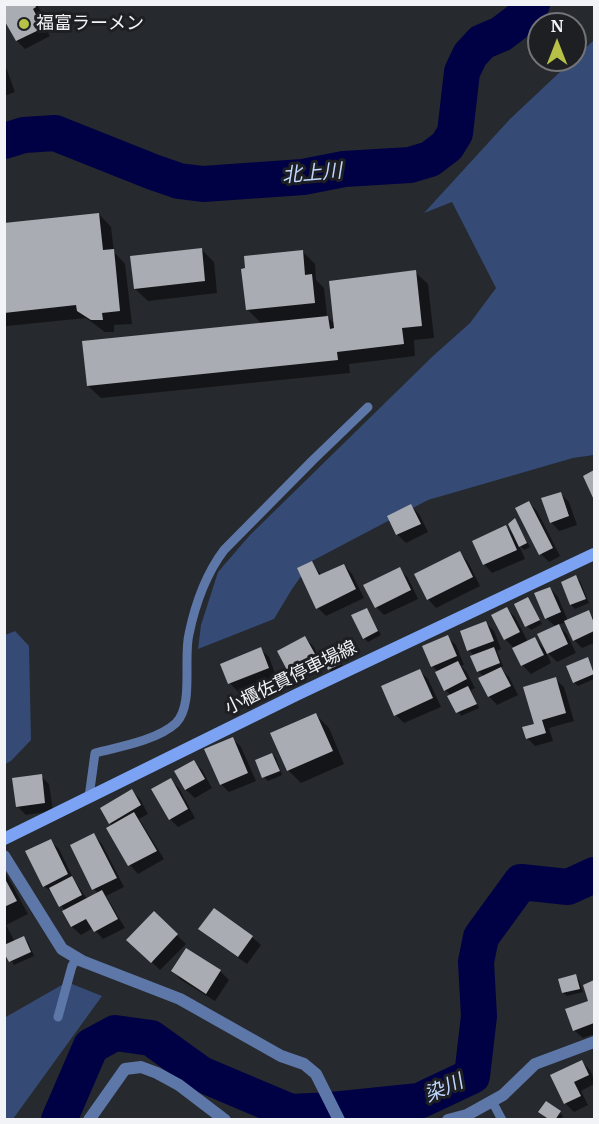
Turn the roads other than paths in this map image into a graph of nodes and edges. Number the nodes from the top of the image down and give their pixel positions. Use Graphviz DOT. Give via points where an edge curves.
graph roads {
  1 [pos="368,407"];
  2 [pos="594,554"];
  3 [pos="89,797"];
  4 [pos="4,839"];
  5 [pos="4,856"];
  6 [pos="77,958"];
  7 [pos="58,1017"];
  8 [pos="594,1042"];
  9 [pos="492,1101"];
  10 [pos="89,1119"];
  11 [pos="225,1119"];
  12 [pos="339,1119"];
  13 [pos="448,1119"];
  14 [pos="502,1119"];
  1 -- 3 [label="lane" via="212,566 186,649 185,710 176,723 159,733 131,745 95,753"];
  2 -- 3 [label="main road, 小櫃佐貫停車場線"];
  3 -- 4 [label="main road, 小櫃佐貫停車場線"];
  5 -- 6 [label="street" via="62,949"];
  6 -- 7 [label="lane"];
  6 -- 12 [label="street" via="180,999 281,1056 304,1064 316,1074"];
  8 -- 9 [label="street" via="535,1064"];
  9 -- 13 [label="street" via="467,1115"];
  9 -- 14 [label="lane"];
  10 -- 11 [label="street" via="125,1069 141,1067 179,1085"];
}
